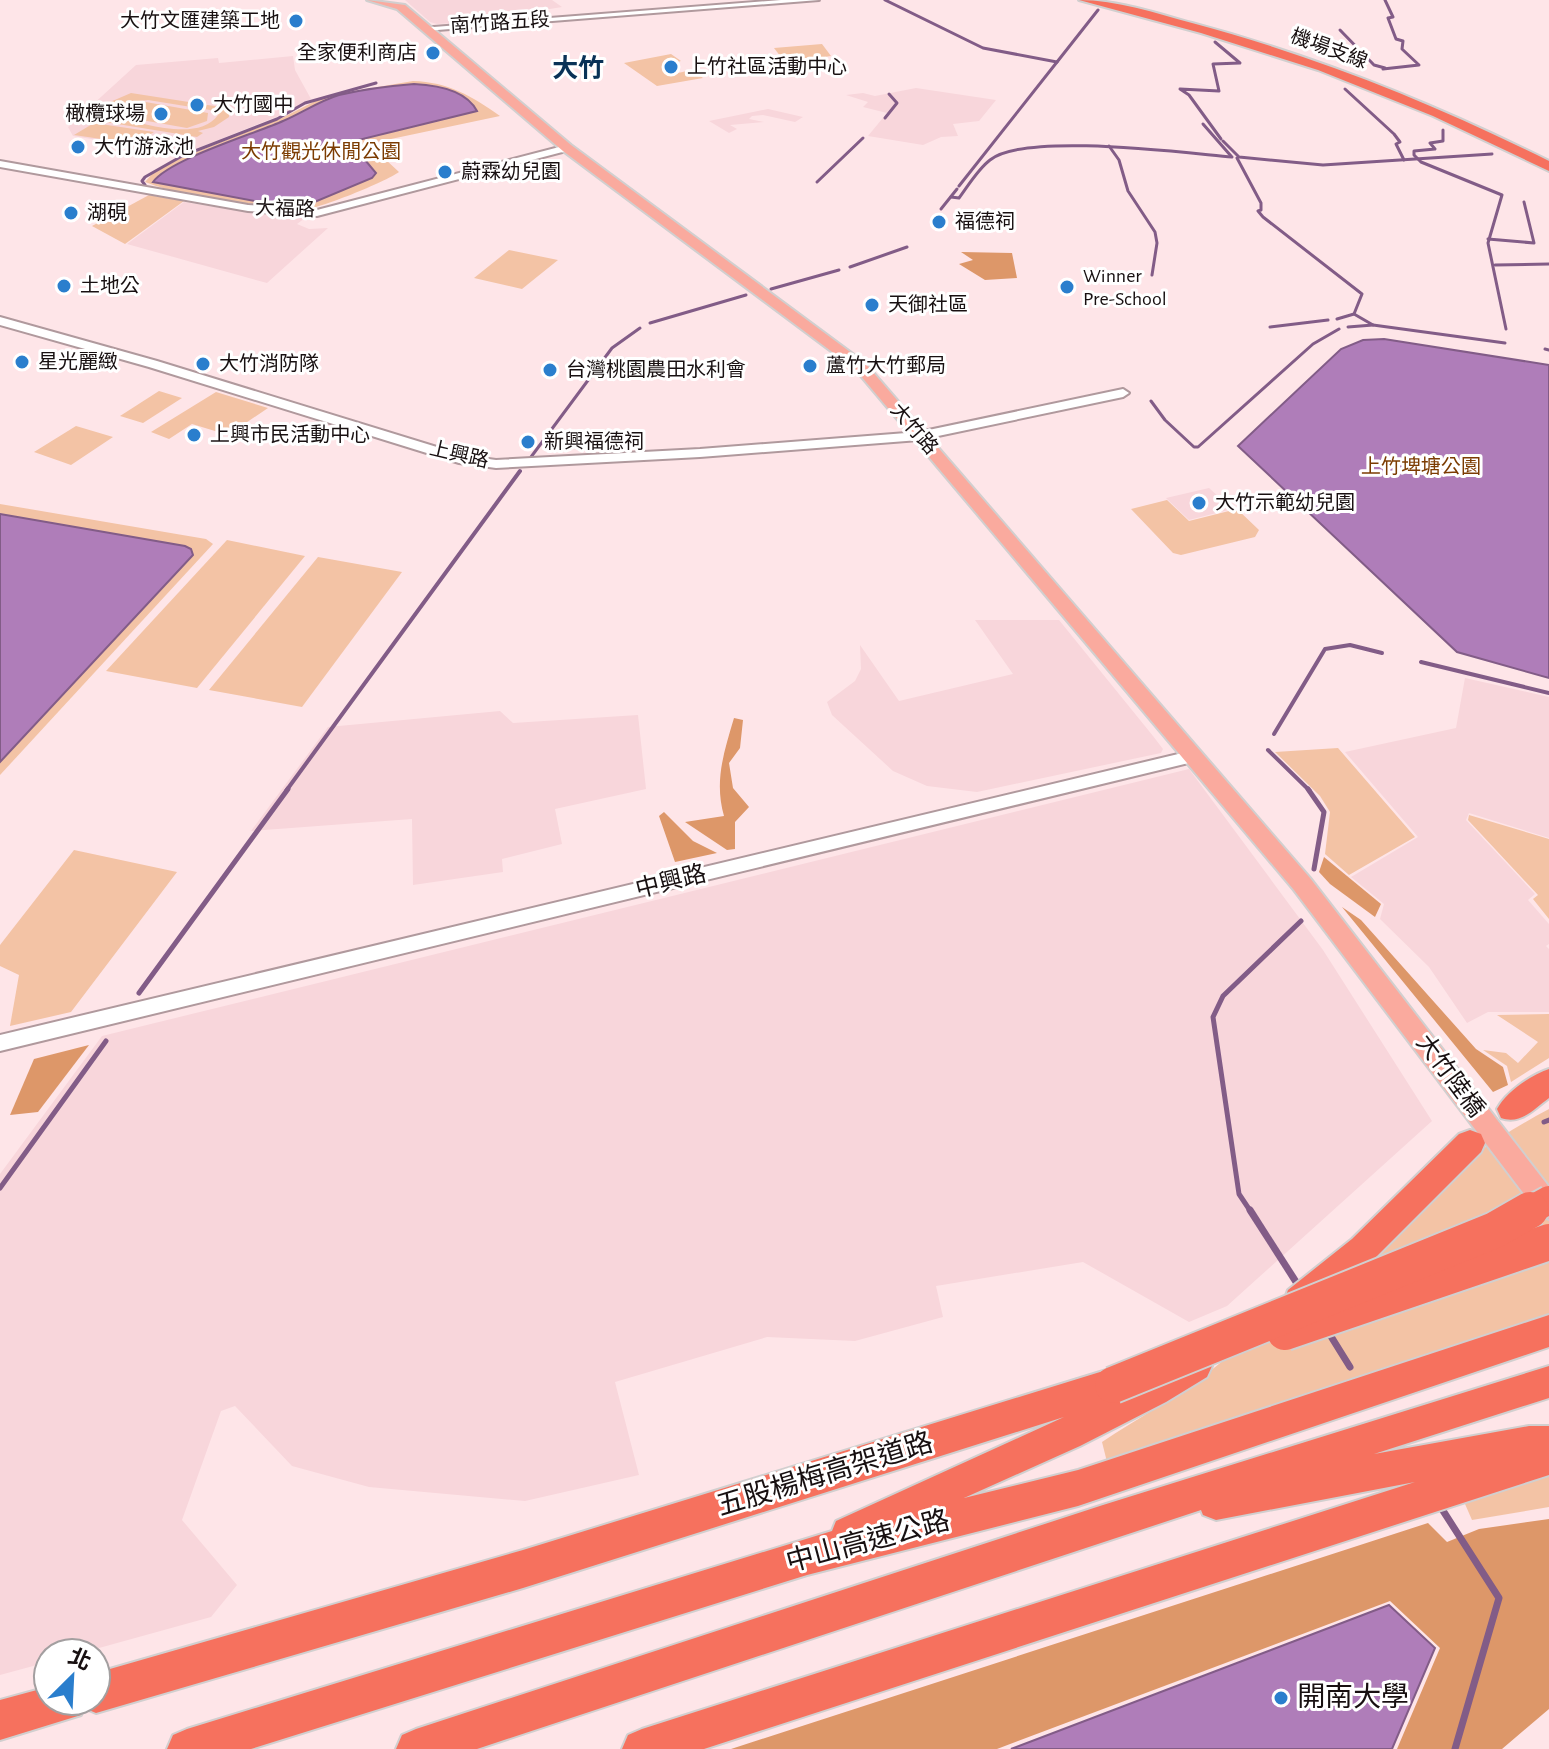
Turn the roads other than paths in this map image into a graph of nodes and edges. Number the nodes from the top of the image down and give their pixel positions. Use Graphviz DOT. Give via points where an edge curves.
graph roads {
  1 [pos="372,0"];
  2 [pos="815,0"];
  3 [pos="1085,0"];
  4 [pos="1117,0"];
  5 [pos="398,4"];
  6 [pos="425,28"];
  7 [pos="1454,109"];
  8 [pos="1494,139"];
  9 [pos="1538,144"];
  10 [pos="567,148"];
  11 [pos="1549,155"];
  12 [pos="0,164"];
  13 [pos="1549,167"];
  14 [pos="1549,175"];
  15 [pos="0,321"];
  16 [pos="1123,393"];
  17 [pos="919,436"];
  18 [pos="1195,756"];
  19 [pos="1349,946"];
  20 [pos="0,1043"];
  21 [pos="1545,1085"];
  22 [pos="1512,1109"];
  23 [pos="1470,1143"];
  24 [pos="1549,1200"];
  25 [pos="1549,1207"];
  26 [pos="1549,1242"];
  27 [pos="1549,1331"];
  28 [pos="1549,1382"];
  29 [pos="1113,1385"];
  30 [pos="1549,1443"];
  31 [pos="1549,1457"];
  32 [pos="1103,1523"];
  33 [pos="807,1556"];
  34 [pos="112,1688"];
  35 [pos="32,1711"];
  36 [pos="0,1720"];
  37 [pos="187,1749"];
  38 [pos="416,1749"];
  39 [pos="642,1749"];
  1 -- 5 [label="main road"];
  2 -- 6 [label="street, 南竹路五段"];
  3 -- 8 [label="highway, 機場支線" via="1284,54 1394,94"];
  4 -- 7 [label="highway, 機場支線" via="1295,49"];
  5 -- 6 [label="main road, 大竹路"];
  6 -- 10 [label="main road, 大竹路"];
  7 -- 9 [label="highway"];
  7 -- 11 [label="highway, 機場支線"];
  8 -- 13 [label="highway, 機場支線"];
  8 -- 14 [label="highway"];
  10 -- 12 [label="street, 大福路" via="317,213 248,208"];
  10 -- 17 [label="main road, 大竹路" via="851,357"];
  15 -- 17 [label="street, 上興路" via="480,463 549,463"];
  16 -- 17 [label="street, 上興路"];
  17 -- 18 [label="main road, 大竹路"];
  18 -- 19 [label="main road, 大竹路"];
  18 -- 20 [label="street, 中興路"];
  19 -- 25 [label="main road, 大竹陸橋"];
  21 -- 22 [label="highway"];
  23 -- 33 [label="highway" via="1363,1249 1288,1308 1110,1414"];
  24 -- 29 [label="highway, bridge" via="1495,1230"];
  26 -- 29 [label="highway, 五股楊梅高架道路, bridge" via="1358,1309"];
  27 -- 33 [label="highway, 中山高速公路" via="1078,1488"];
  28 -- 32 [label="highway, 中山高速公路"];
  29 -- 34 [label="highway, 五股楊梅高架道路" via="523,1569"];
  30 -- 32 [label="highway"];
  31 -- 39 [label="highway"];
  32 -- 38 [label="highway, 中山高速公路"];
  33 -- 37 [label="highway, 中山高速公路"];
  35 -- 36 [label="highway"];
}
